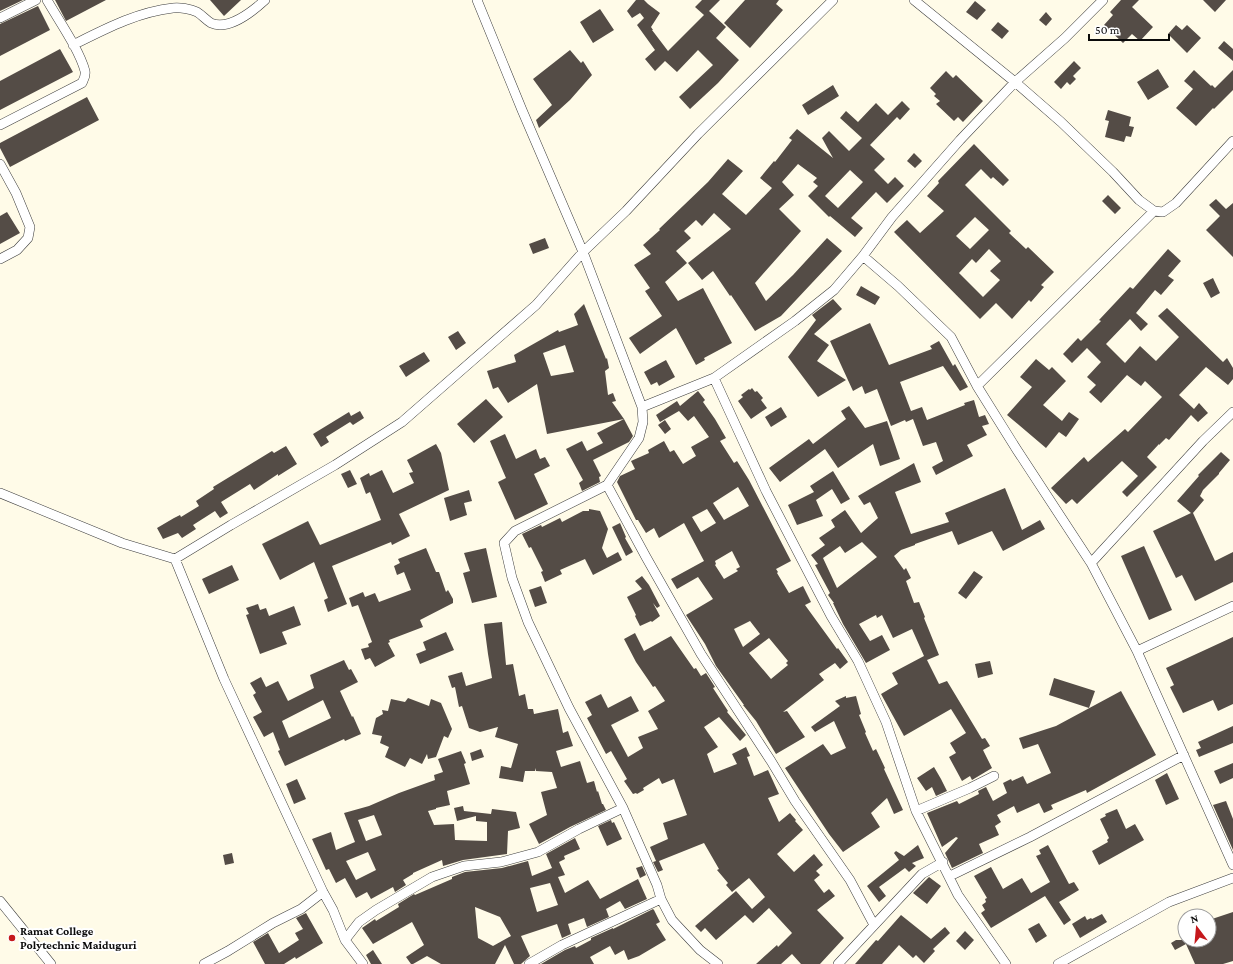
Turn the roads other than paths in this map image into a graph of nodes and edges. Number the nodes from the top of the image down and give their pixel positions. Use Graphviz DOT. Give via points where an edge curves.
graph roads {
  1 [pos="36,0"];
  2 [pos="48,0"];
  3 [pos="265,0"];
  4 [pos="477,0"];
  5 [pos="833,0"];
  6 [pos="914,0"];
  7 [pos="1103,0"];
  8 [pos="173,4"];
  9 [pos="0,18"];
  10 [pos="73,45"];
  11 [pos="1015,82"];
  12 [pos="0,125"];
  13 [pos="1233,141"];
  14 [pos="0,164"];
  15 [pos="1154,211"];
  16 [pos="583,252"];
  17 [pos="863,256"];
  18 [pos="0,260"];
  19 [pos="714,378"];
  20 [pos="976,386"];
  21 [pos="642,408"];
  22 [pos="1233,412"];
  23 [pos="607,485"];
  24 [pos="0,493"];
  25 [pos="176,559"];
  26 [pos="1091,563"];
  27 [pos="1233,606"];
  28 [pos="1137,651"];
  29 [pos="1184,755"];
  30 [pos="994,776"];
  31 [pos="623,808"];
  32 [pos="916,811"];
  33 [pos="943,862"];
  34 [pos="1233,865"];
  35 [pos="950,876"];
  36 [pos="1233,878"];
  37 [pos="323,892"];
  38 [pos="661,899"];
  39 [pos="0,901"];
  40 [pos="874,924"];
  41 [pos="345,940"];
  42 [pos="51,964"];
  43 [pos="204,964"];
  44 [pos="363,964"];
  45 [pos="529,964"];
  46 [pos="718,964"];
  47 [pos="838,964"];
  48 [pos="1006,964"];
  49 [pos="1058,964"];
  1 -- 9 [label="street"];
  2 -- 10 [label="street"];
  3 -- 8 [label="street" via="237,21 223,25 212,23 196,11"];
  4 -- 16 [label="street"];
  5 -- 16 [label="street"];
  6 -- 11 [label="street"];
  7 -- 11 [label="street"];
  8 -- 10 [label="street" via="138,15"];
  10 -- 12 [label="street" via="85,72 82,83"];
  11 -- 15 [label="street" via="1061,122 1139,200"];
  11 -- 17 [label="street" via="892,217"];
  13 -- 15 [label="street" via="1176,203 1163,212"];
  14 -- 18 [label="street" via="30,227 28,238 17,250"];
  15 -- 20 [label="street"];
  16 -- 21 [label="street"];
  16 -- 25 [label="street" via="536,305 402,422 335,465"];
  17 -- 19 [label="street" via="834,290"];
  17 -- 20 [label="street" via="951,337"];
  19 -- 21 [label="street"];
  19 -- 32 [label="street" via="766,491 831,616 858,661 886,722"];
  20 -- 26 [label="street"];
  21 -- 23 [label="street" via="643,422 639,438"];
  22 -- 26 [label="street"];
  23 -- 31 [label="street" via="515,531 504,543 512,578 528,622 569,708"];
  23 -- 40 [label="street" via="701,654 772,761 795,801 850,880"];
  24 -- 25 [label="street" via="122,543"];
  25 -- 37 [label="street" via="224,679"];
  26 -- 28 [label="street"];
  27 -- 28 [label="street"];
  28 -- 29 [label="street"];
  29 -- 34 [label="street"];
  29 -- 35 [label="street" via="1030,837"];
  30 -- 32 [label="street"];
  31 -- 38 [label="street"];
  31 -- 41 [label="street" via="538,852 501,862 464,866 432,877 359,922"];
  32 -- 33 [label="street"];
  33 -- 35 [label="street"];
  33 -- 40 [label="street" via="922,874"];
  35 -- 48 [label="street" via="958,895"];
  36 -- 49 [label="street" via="1169,902"];
  37 -- 41 [label="street"];
  37 -- 43 [label="street" via="301,909"];
  38 -- 45 [label="street" via="562,945"];
  38 -- 46 [label="street" via="672,920 700,950"];
  39 -- 42 [label="street"];
  40 -- 47 [label="street"];
  41 -- 44 [label="street"];
}
